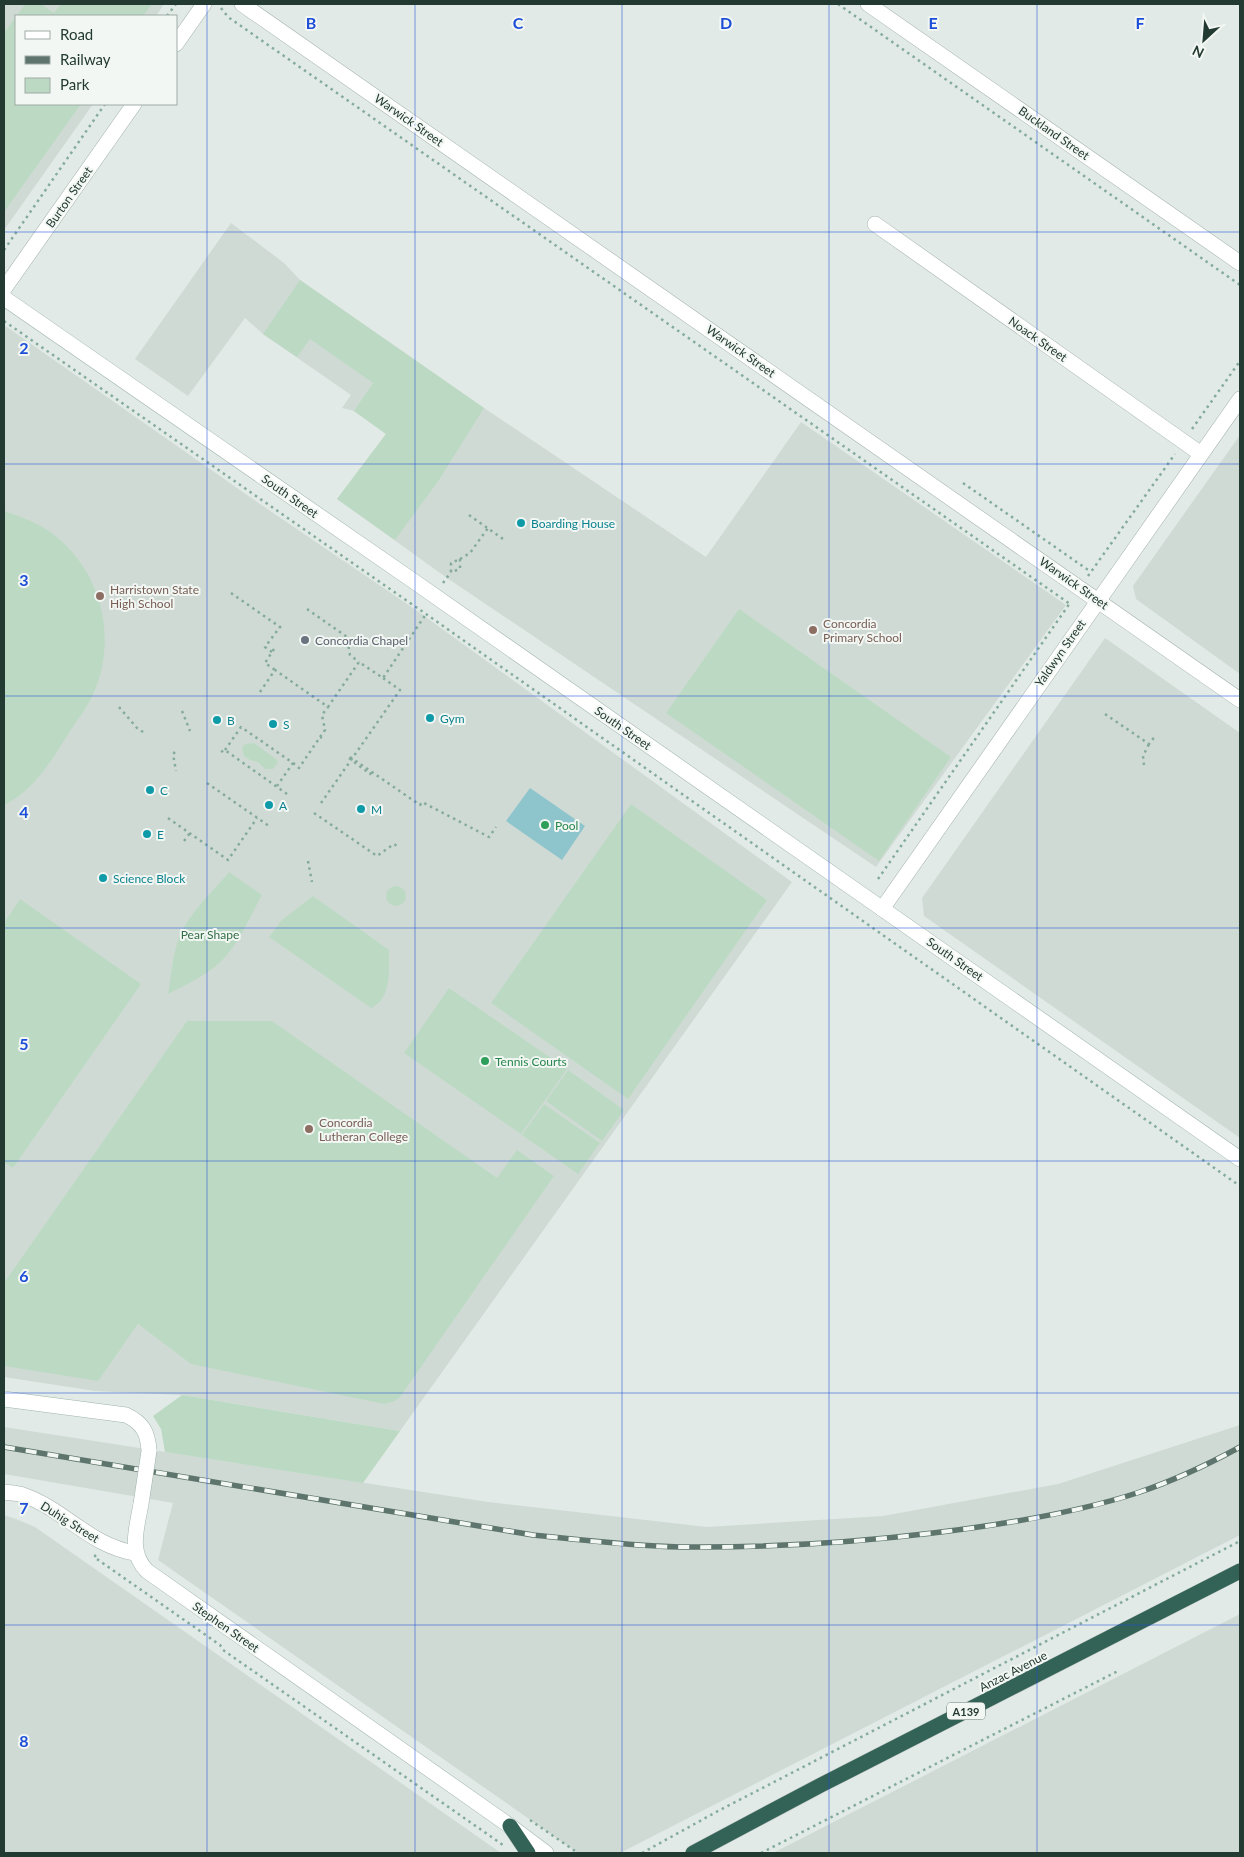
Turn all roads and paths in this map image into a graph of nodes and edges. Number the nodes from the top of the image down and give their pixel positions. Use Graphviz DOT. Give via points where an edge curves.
graph roads {
  1 [pos="176,4"];
  2 [pos="204,4"];
  3 [pos="242,4"];
  4 [pos="838,4"];
  5 [pos="868,4"];
  6 [pos="221,8"];
  7 [pos="168,15"];
  8 [pos="178,41"];
  9 [pos="104,105"];
  10 [pos="133,105"];
  11 [pos="875,224"];
  12 [pos="4,250"];
  13 [pos="1240,263"];
  14 [pos="1240,285"];
  15 [pos="4,289"];
  16 [pos="4,298"];
  17 [pos="4,321"];
  18 [pos="1240,360"];
  19 [pos="1240,399"];
  20 [pos="1184,441"];
  21 [pos="1202,454"];
  22 [pos="964,483"];
  23 [pos="469,515"];
  24 [pos="488,528"];
  25 [pos="506,541"];
  26 [pos="460,560"];
  27 [pos="451,572"];
  28 [pos="1091,572"];
  29 [pos="442,584"];
  30 [pos="1080,588"];
  31 [pos="231,593"];
  32 [pos="1098,600"];
  33 [pos="1070,604"];
  34 [pos="307,609"];
  35 [pos="426,614"];
  36 [pos="359,662"];
  37 [pos="275,670"];
  38 [pos="382,678"];
  39 [pos="260,692"];
  40 [pos="1240,700"];
  41 [pos="328,707"];
  42 [pos="119,708"];
  43 [pos="182,711"];
  44 [pos="1105,714"];
  45 [pos="190,731"];
  46 [pos="146,734"];
  47 [pos="1156,734"];
  48 [pos="1149,744"];
  49 [pos="174,753"];
  50 [pos="350,759"];
  51 [pos="293,763"];
  52 [pos="1144,765"];
  53 [pos="176,771"];
  54 [pos="207,783"];
  55 [pos="277,786"];
  56 [pos="287,794"];
  57 [pos="321,803"];
  58 [pos="314,812"];
  59 [pos="168,818"];
  60 [pos="257,818"];
  61 [pos="269,826"];
  62 [pos="496,827"];
  63 [pos="190,833"];
  64 [pos="184,841"];
  65 [pos="397,846"];
  66 [pos="308,861"];
  67 [pos="878,879"];
  68 [pos="312,882"];
  69 [pos="882,908"];
  70 [pos="1240,1159"];
  71 [pos="1240,1186"];
  72 [pos="4,1398"];
  73 [pos="4,1492"];
  74 [pos="1240,1541"];
  75 [pos="135,1553"];
  76 [pos="94,1557"];
  77 [pos="1240,1571"];
  78 [pos="1120,1670"];
  79 [pos="510,1826"];
  80 [pos="504,1845"];
  81 [pos="528,1853"];
  82 [pos="546,1853"];
  83 [pos="642,1853"];
  84 [pos="693,1853"];
  85 [pos="761,1853"];
  1 -- 7 [label="path"];
  2 -- 8 [label="street"];
  3 -- 30 [label="street, Warwick Street"];
  4 -- 14 [label="path"];
  5 -- 13 [label="street, Buckland Street"];
  6 -- 33 [label="path" via="228,17"];
  9 -- 12 [label="path"];
  10 -- 15 [label="street, Burton Street"];
  11 -- 20 [label="street, Noack Street"];
  16 -- 69 [label="street, South Street"];
  17 -- 35 [label="path"];
  18 -- 20 [label="path"];
  19 -- 21 [label="street, Yaldwyn Street"];
  20 -- 21 [label="street, Noack Street"];
  20 -- 28 [label="path"];
  21 -- 32 [label="street, Yaldwyn Street"];
  22 -- 28 [label="path"];
  23 -- 24 [label="path"];
  24 -- 25 [label="path"];
  24 -- 26 [label="path" via="470,553"];
  26 -- 27 [label="path" via="460,569"];
  26 -- 27 [label="path" via="451,563"];
  27 -- 29 [label="path"];
  28 -- 30 [label="path"];
  30 -- 32 [label="street, Warwick Street"];
  30 -- 33 [label="path"];
  31 -- 37 [label="path" via="281,628 265,648 273,651 265,663"];
  32 -- 40 [label="street, Warwick Street"];
  32 -- 69 [label="street, Yaldwyn Street"];
  33 -- 67 [label="path"];
  34 -- 36 [label="path" via="347,637 350,655"];
  35 -- 38 [label="path"];
  35 -- 71 [label="path"];
  36 -- 38 [label="path"];
  36 -- 41 [label="path"];
  37 -- 39 [label="path"];
  37 -- 41 [label="path"];
  38 -- 50 [label="path" via="400,690"];
  41 -- 51 [label="path" via="322,715 325,730 321,738 299,768"];
  42 -- 46 [label="path"];
  43 -- 45 [label="path"];
  44 -- 48 [label="path"];
  47 -- 48 [label="path"];
  48 -- 52 [label="path" via="1143,756"];
  49 -- 53 [label="path"];
  50 -- 57 [label="path"];
  50 -- 62 [label="path" via="420,805 422,802 490,837"];
  51 -- 55 [label="path"];
  51 -- 55 [label="path" via="241,727 223,751"];
  54 -- 60 [label="path"];
  55 -- 56 [label="path"];
  58 -- 65 [label="path" via="377,856 394,844"];
  59 -- 63 [label="path"];
  60 -- 61 [label="path"];
  60 -- 63 [label="path" via="228,860"];
  63 -- 64 [label="path"];
  66 -- 68 [label="path"];
  69 -- 70 [label="street, South Street"];
  72 -- 75 [label="street, bridge" via="126,1415 143,1427 149,1451"];
  73 -- 75 [label="street, Duhig Street" via="41,1503 99,1541"];
  74 -- 83 [label="path"];
  75 -- 79 [label="street, Stephen Street" via="141,1566 154,1577"];
  76 -- 80 [label="path"];
  77 -- 84 [label="highway, Anzac Avenue / A139"];
  78 -- 85 [label="path"];
  79 -- 81 [label="highway"];
  79 -- 82 [label="street, Stephen Street"];
}
